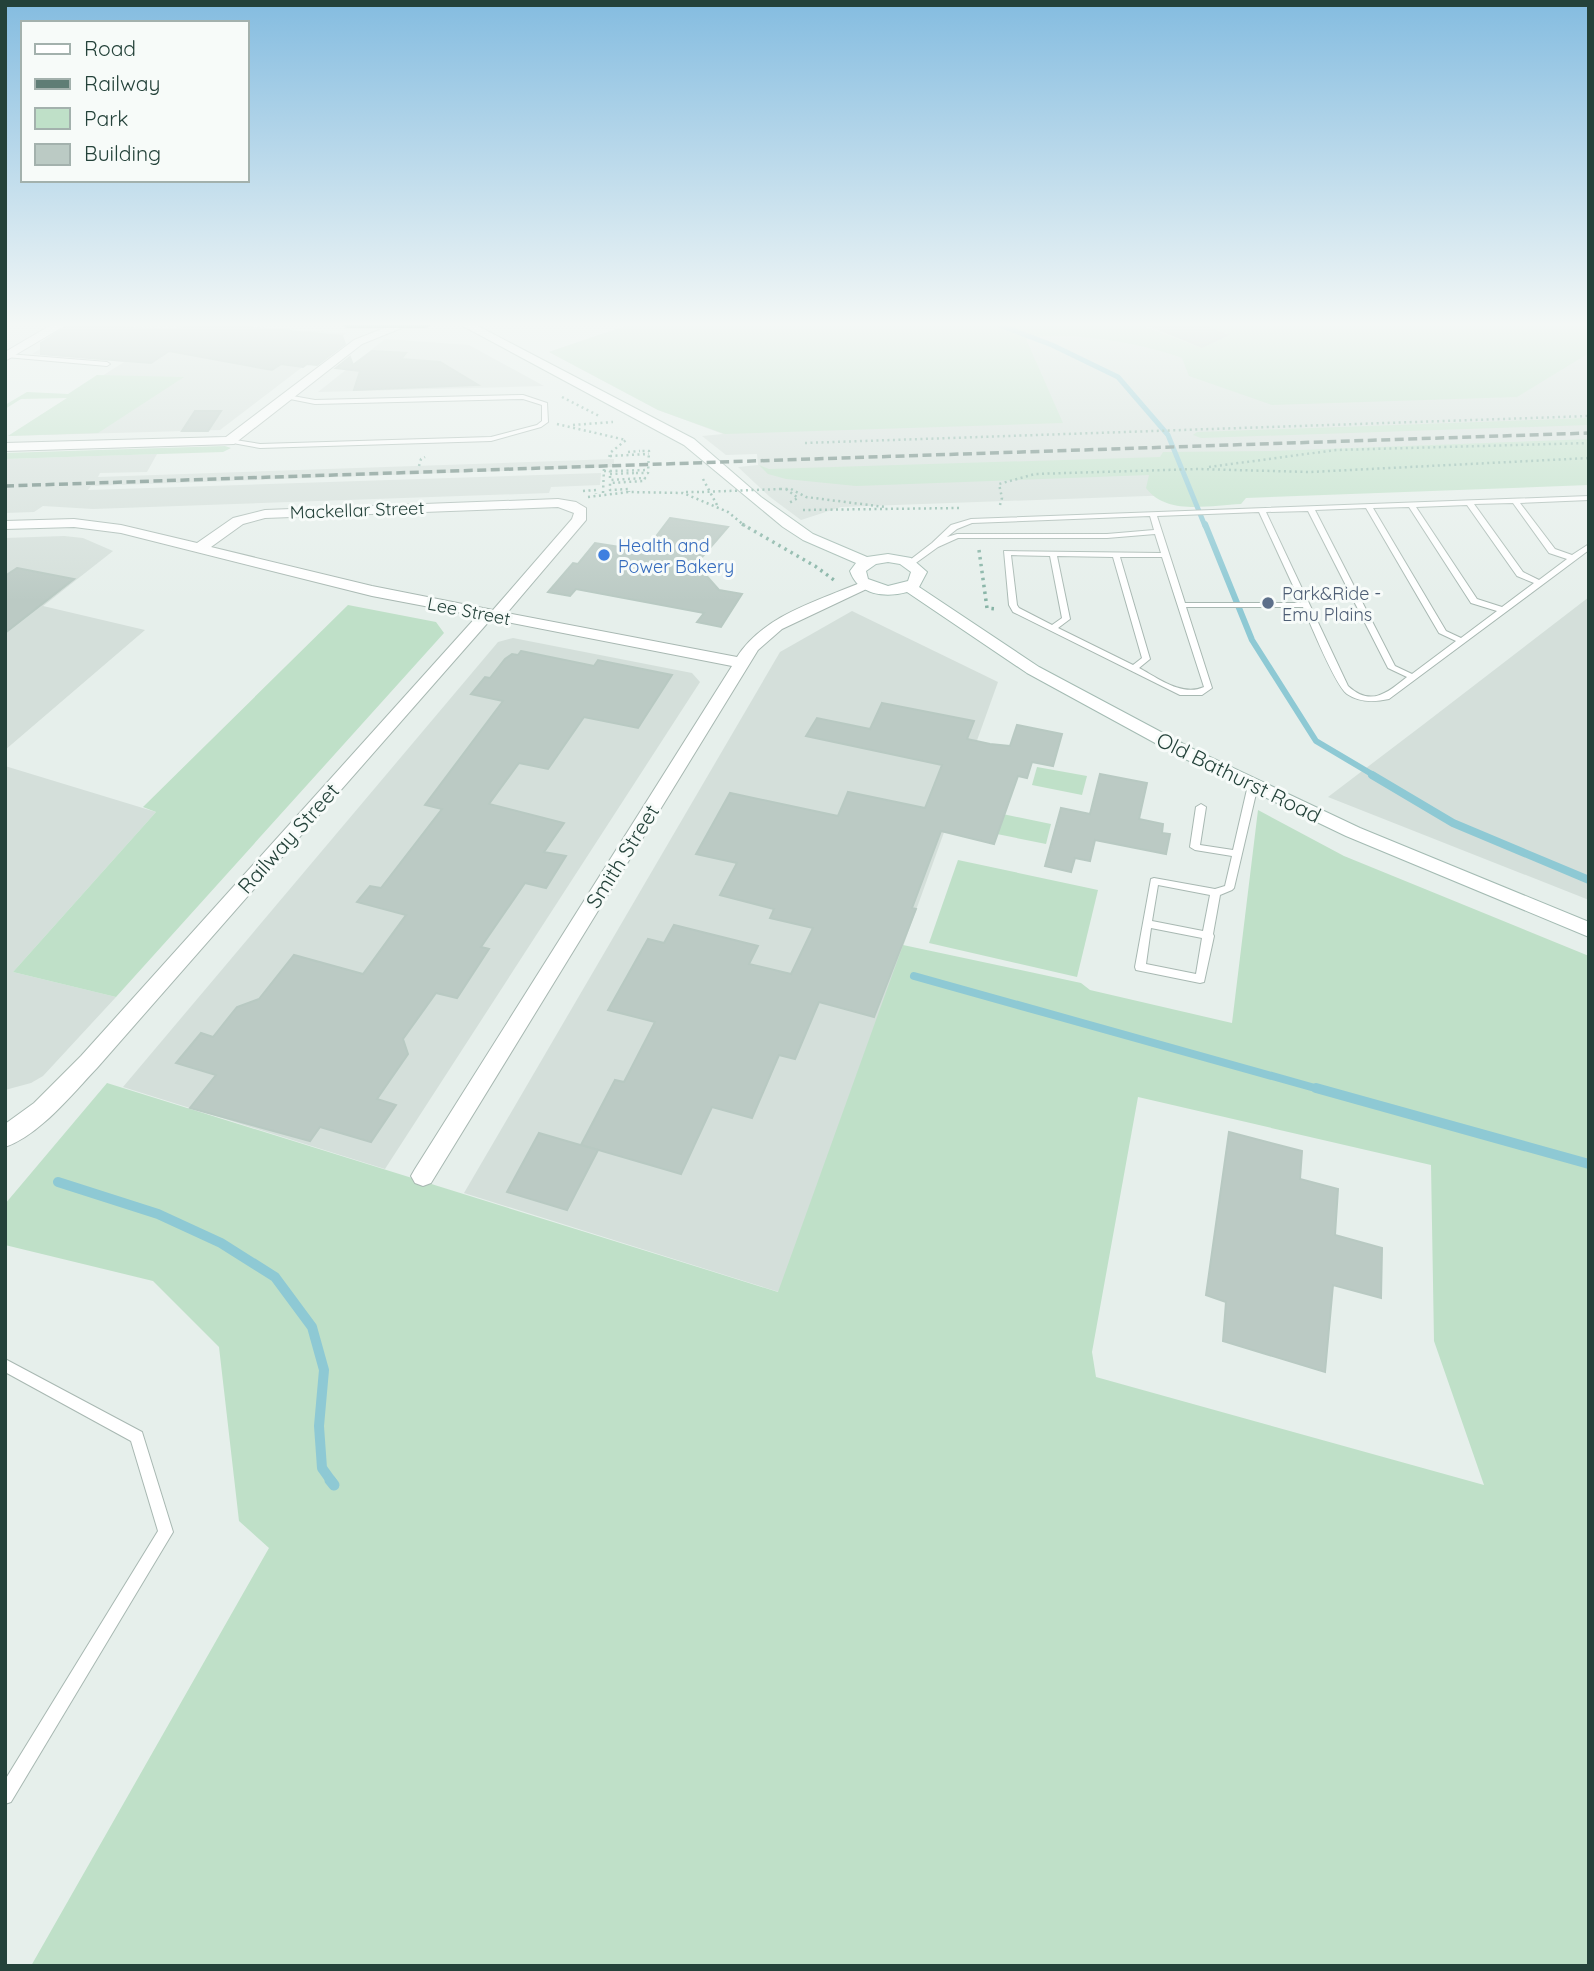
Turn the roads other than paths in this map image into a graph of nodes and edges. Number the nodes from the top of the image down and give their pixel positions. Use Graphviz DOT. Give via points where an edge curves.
graph roads {
  1 [pos="260,417"];
  2 [pos="545,417"];
  3 [pos="641,417"];
  4 [pos="229,441"];
  5 [pos="5,447"];
  6 [pos="1589,498"];
  7 [pos="1515,500"];
  8 [pos="1469,502"];
  9 [pos="1411,504"];
  10 [pos="1368,506"];
  11 [pos="1310,508"];
  12 [pos="1261,510"];
  13 [pos="1152,513"];
  14 [pos="1105,515"];
  15 [pos="5,525"];
  16 [pos="1158,532"];
  17 [pos="1117,535"];
  18 [pos="935,545"];
  19 [pos="1589,546"];
  20 [pos="200,548"];
  21 [pos="1053,554"];
  22 [pos="1116,554"];
  23 [pos="1166,555"];
  24 [pos="1572,558"];
  25 [pos="866,562"];
  26 [pos="910,563"];
  27 [pos="1540,583"];
  28 [pos="909,587"];
  29 [pos="859,589"];
  30 [pos="1183,605"];
  31 [pos="1306,605"];
  32 [pos="1503,610"];
  33 [pos="492,615"];
  34 [pos="1053,628"];
  35 [pos="1462,640"];
  36 [pos="741,663"];
  37 [pos="1133,669"];
  38 [pos="1413,677"];
  39 [pos="1253,785"];
  40 [pos="1200,807"];
  41 [pos="1237,854"];
  42 [pos="1215,893"];
  43 [pos="1147,924"];
  44 [pos="1589,930"];
  45 [pos="1209,936"];
  46 [pos="5,1137"];
  47 [pos="422,1176"];
  48 [pos="5,1365"];
  49 [pos="5,1796"];
  1 -- 4 [label="street"];
  2 -- 4 [label="lane" via="539,426 491,439 269,446"];
  3 -- 25 [label="street" via="688,442 808,537"];
  4 -- 5 [label="street"];
  6 -- 7 [label="lane"];
  7 -- 8 [label="lane"];
  7 -- 24 [label="lane" via="1552,551"];
  8 -- 9 [label="lane"];
  8 -- 27 [label="lane" via="1520,574"];
  9 -- 10 [label="lane"];
  9 -- 32 [label="lane" via="1474,601"];
  10 -- 11 [label="lane"];
  10 -- 35 [label="lane" via="1443,633"];
  11 -- 12 [label="lane"];
  11 -- 38 [label="lane" via="1392,668"];
  12 -- 13 [label="lane"];
  12 -- 31 [label="lane"];
  13 -- 14 [label="lane"];
  13 -- 16 [label="lane"];
  14 -- 17 [label="lane" via="1125,523"];
  14 -- 18 [label="lane" via="971,521 954,527"];
  15 -- 20 [label="street" via="93,524"];
  16 -- 17 [label="lane"];
  16 -- 23 [label="lane"];
  17 -- 18 [label="lane" via="957,536"];
  18 -- 26 [label="lane"];
  19 -- 24 [label="lane"];
  20 -- 33 [label="street, Lee Street" via="336,583"];
  20 -- 33 [label="street, Mackellar Street" via="239,520 265,514 558,503 581,511 579,520"];
  21 -- 22 [label="lane"];
  21 -- 34 [label="lane" via="1066,619"];
  21 -- 34 [label="lane" via="1007,554 1016,610"];
  22 -- 23 [label="lane"];
  22 -- 37 [label="lane" via="1146,659"];
  23 -- 30 [label="lane"];
  24 -- 27 [label="lane"];
  25 -- 26 [label="street" via="888,558"];
  25 -- 29 [label="street" via="858,571"];
  26 -- 28 [label="street" via="919,578"];
  27 -- 32 [label="lane"];
  28 -- 29 [label="street"];
  28 -- 39 [label="street, Old Bathurst Road" via="1033,670"];
  29 -- 36 [label="street, Smith Street" via="776,626 762,635"];
  30 -- 31 [label="lane"];
  30 -- 37 [label="lane" via="1208,688 1180,692"];
  31 -- 38 [label="lane" via="1351,695 1386,697"];
  32 -- 35 [label="lane"];
  33 -- 36 [label="street, Lee Street"];
  33 -- 46 [label="street, Railway Street" via="89,1062 42,1110"];
  34 -- 37 [label="lane"];
  35 -- 38 [label="lane"];
  36 -- 47 [label="street, Smith Street"];
  39 -- 41 [label="lane"];
  39 -- 44 [label="street, Old Bathurst Road" via="1353,832"];
  40 -- 41 [label="lane" via="1195,847"];
  41 -- 42 [label="lane" via="1229,888"];
  42 -- 43 [label="lane" via="1154,881"];
  42 -- 45 [label="lane"];
  43 -- 45 [label="lane"];
  43 -- 45 [label="lane" via="1140,967 1200,979"];
  48 -- 49 [label="lane" via="136,1437 166,1532"];
}
